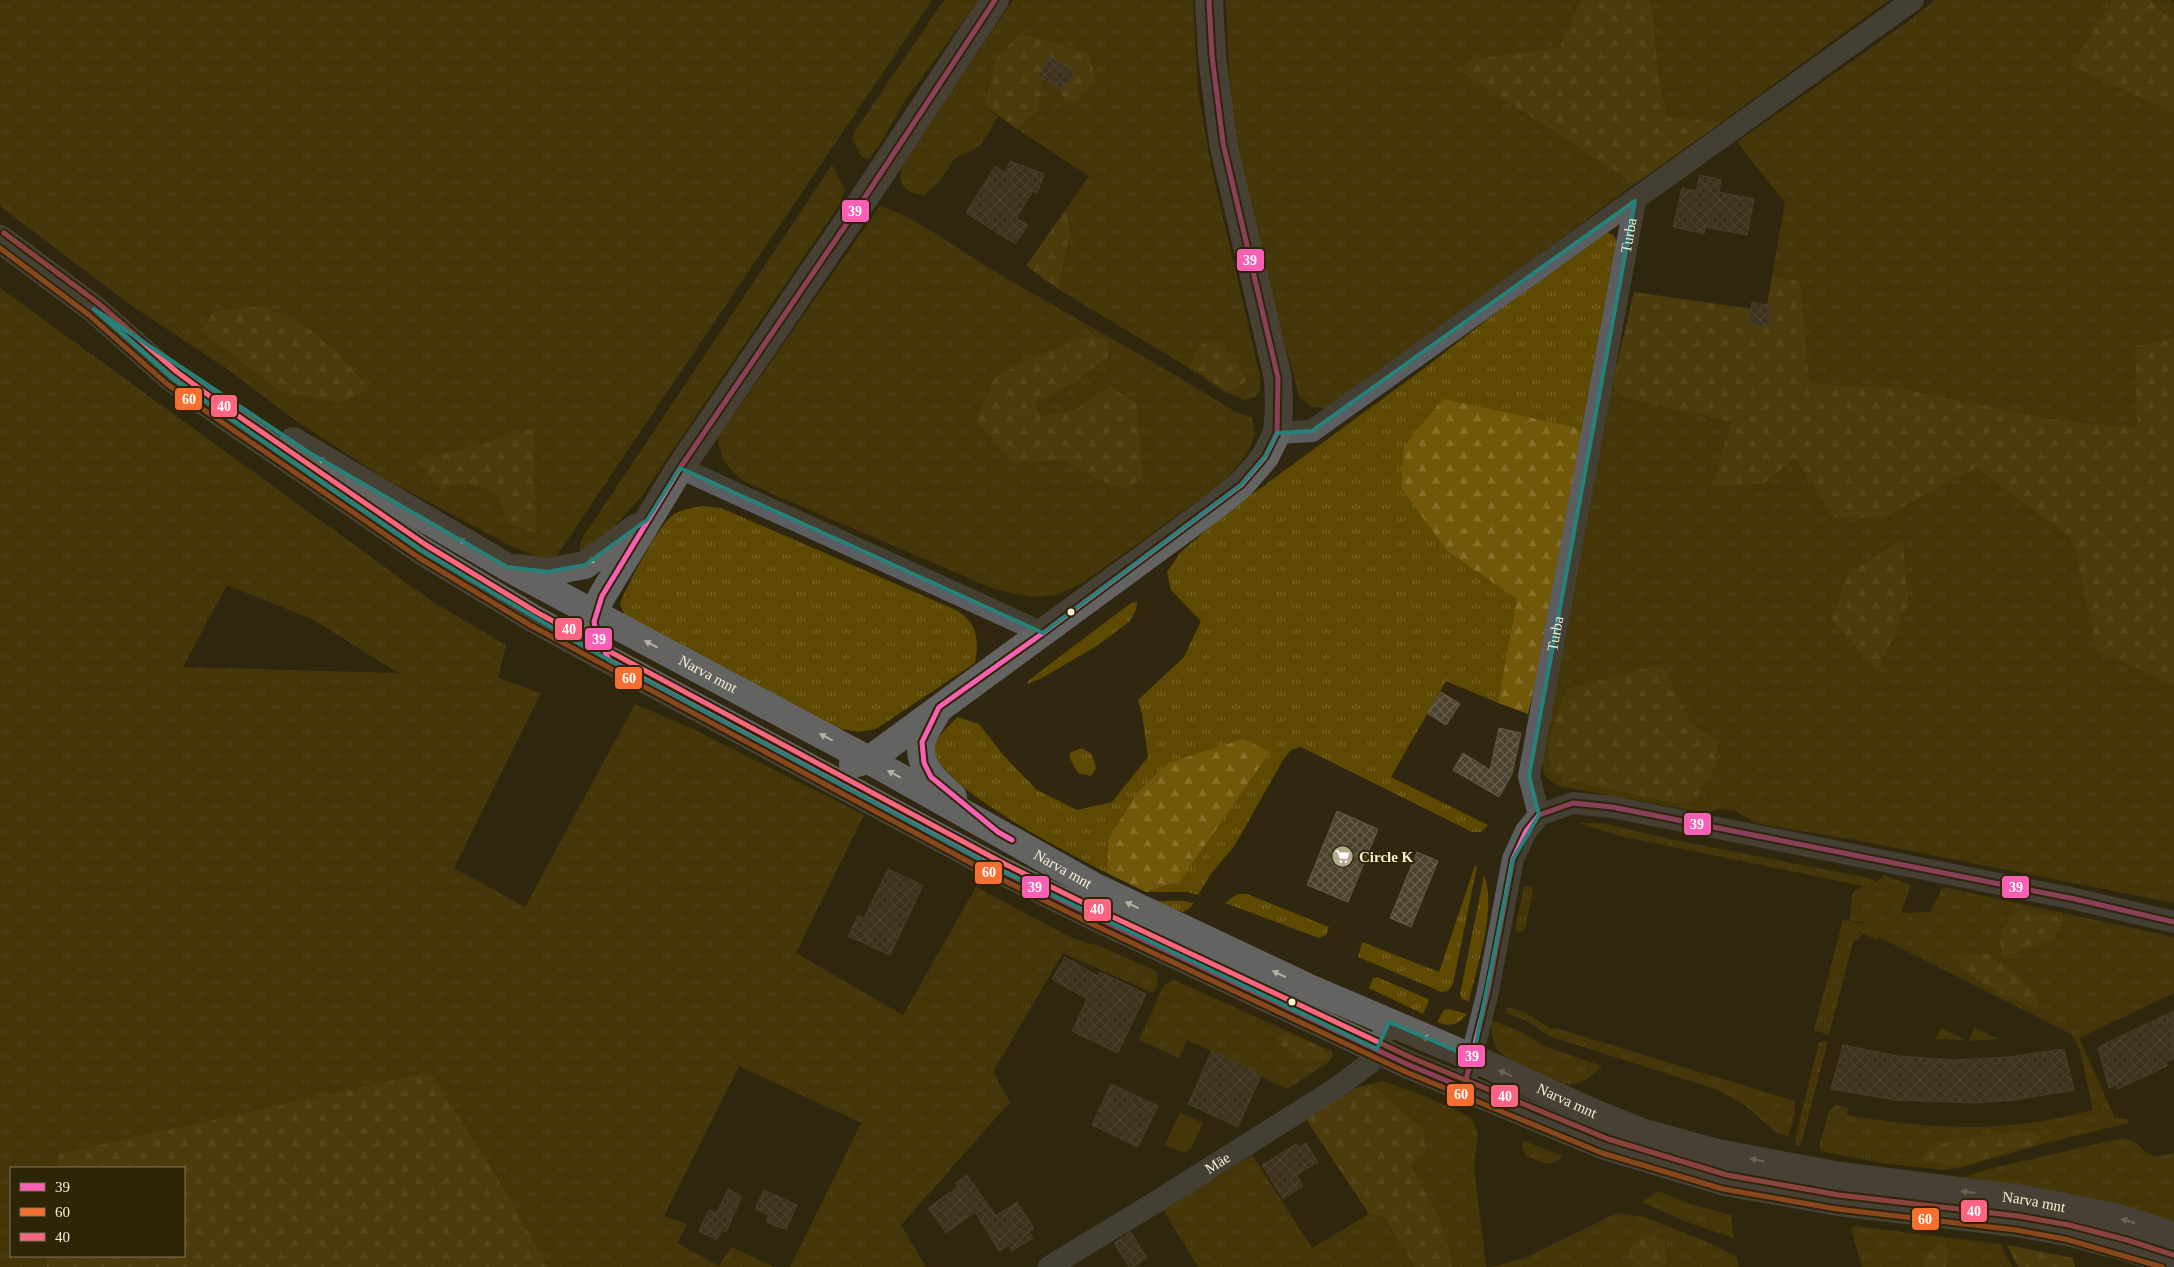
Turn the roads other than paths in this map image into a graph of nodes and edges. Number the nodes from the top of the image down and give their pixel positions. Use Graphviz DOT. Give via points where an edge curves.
graph roads {
  1 [pos="995,0"];
  2 [pos="1209,0"];
  3 [pos="1913,0"];
  4 [pos="1634,201"];
  5 [pos="0,239"];
  6 [pos="94,309"];
  7 [pos="1277,433"];
  8 [pos="680,468"];
  9 [pos="647,520"];
  10 [pos="507,567"];
  11 [pos="594,612"];
  12 [pos="1043,632"];
  13 [pos="609,660"];
  14 [pos="939,707"];
  15 [pos="795,759"];
  16 [pos="869,760"];
  17 [pos="1539,815"];
  18 [pos="998,832"];
  19 [pos="2174,922"];
  20 [pos="1389,1022"];
  21 [pos="1377,1049"];
  22 [pos="1472,1058"];
  23 [pos="1464,1088"];
  24 [pos="2174,1236"];
  25 [pos="2174,1263"];
  26 [pos="1048,1267"];
  1 -- 8 [label="main road"];
  2 -- 7 [label="main road" via="1223,143 1278,378"];
  3 -- 4 [label="street, Turba"];
  4 -- 7 [label="street, Turba" via="1312,431"];
  4 -- 17 [label="street, Turba" via="1529,776"];
  5 -- 6 [label="main road, Narva mnt"];
  10 -- 6 [label="main road, Narva mnt, one-way" via="308,452"];
  6 -- 13 [label="main road, Narva mnt" via="180,383 414,546"];
  7 -- 12 [label="main road" via="1264,457 1241,485"];
  8 -- 9 [label="main road"];
  8 -- 12 [label="street"];
  9 -- 10 [label="main road, one-way" via="607,551 572,569 548,572"];
  9 -- 11 [label="main road"];
  10 -- 11 [label="main road, Narva mnt"];
  11 -- 13 [label="main road" via="595,631"];
  16 -- 11 [label="main road, Narva mnt, one-way"];
  12 -- 14 [label="main road"];
  13 -- 15 [label="main road, Narva mnt"];
  14 -- 16 [label="main road"];
  14 -- 18 [label="main road" via="922,742 924,763 942,788"];
  15 -- 16 [label="main road" via="825,766 844,766"];
  15 -- 21 [label="main road, Narva mnt" via="1008,874"];
  18 -- 16 [label="main road, Narva mnt, one-way"];
  17 -- 19 [label="street" via="1573,803 1612,807 2076,899"];
  17 -- 22 [label="street" via="1526,831 1514,859"];
  20 -- 18 [label="main road, Narva mnt, one-way" via="1193,935 1096,887"];
  20 -- 21 [label="street, Mäe"];
  22 -- 20 [label="main road, Narva mnt, one-way"];
  21 -- 23 [label="main road, Narva mnt"];
  21 -- 26 [label="street, Mäe" via="1370,1063 1335,1089"];
  22 -- 23 [label="street"];
  24 -- 22 [label="main road, Narva mnt, one-way" via="2115,1217 2022,1199 1840,1176 1717,1153 1594,1113"];
  23 -- 25 [label="main road, Narva mnt" via="1605,1146 1725,1182 1838,1202 2067,1232"];
}
